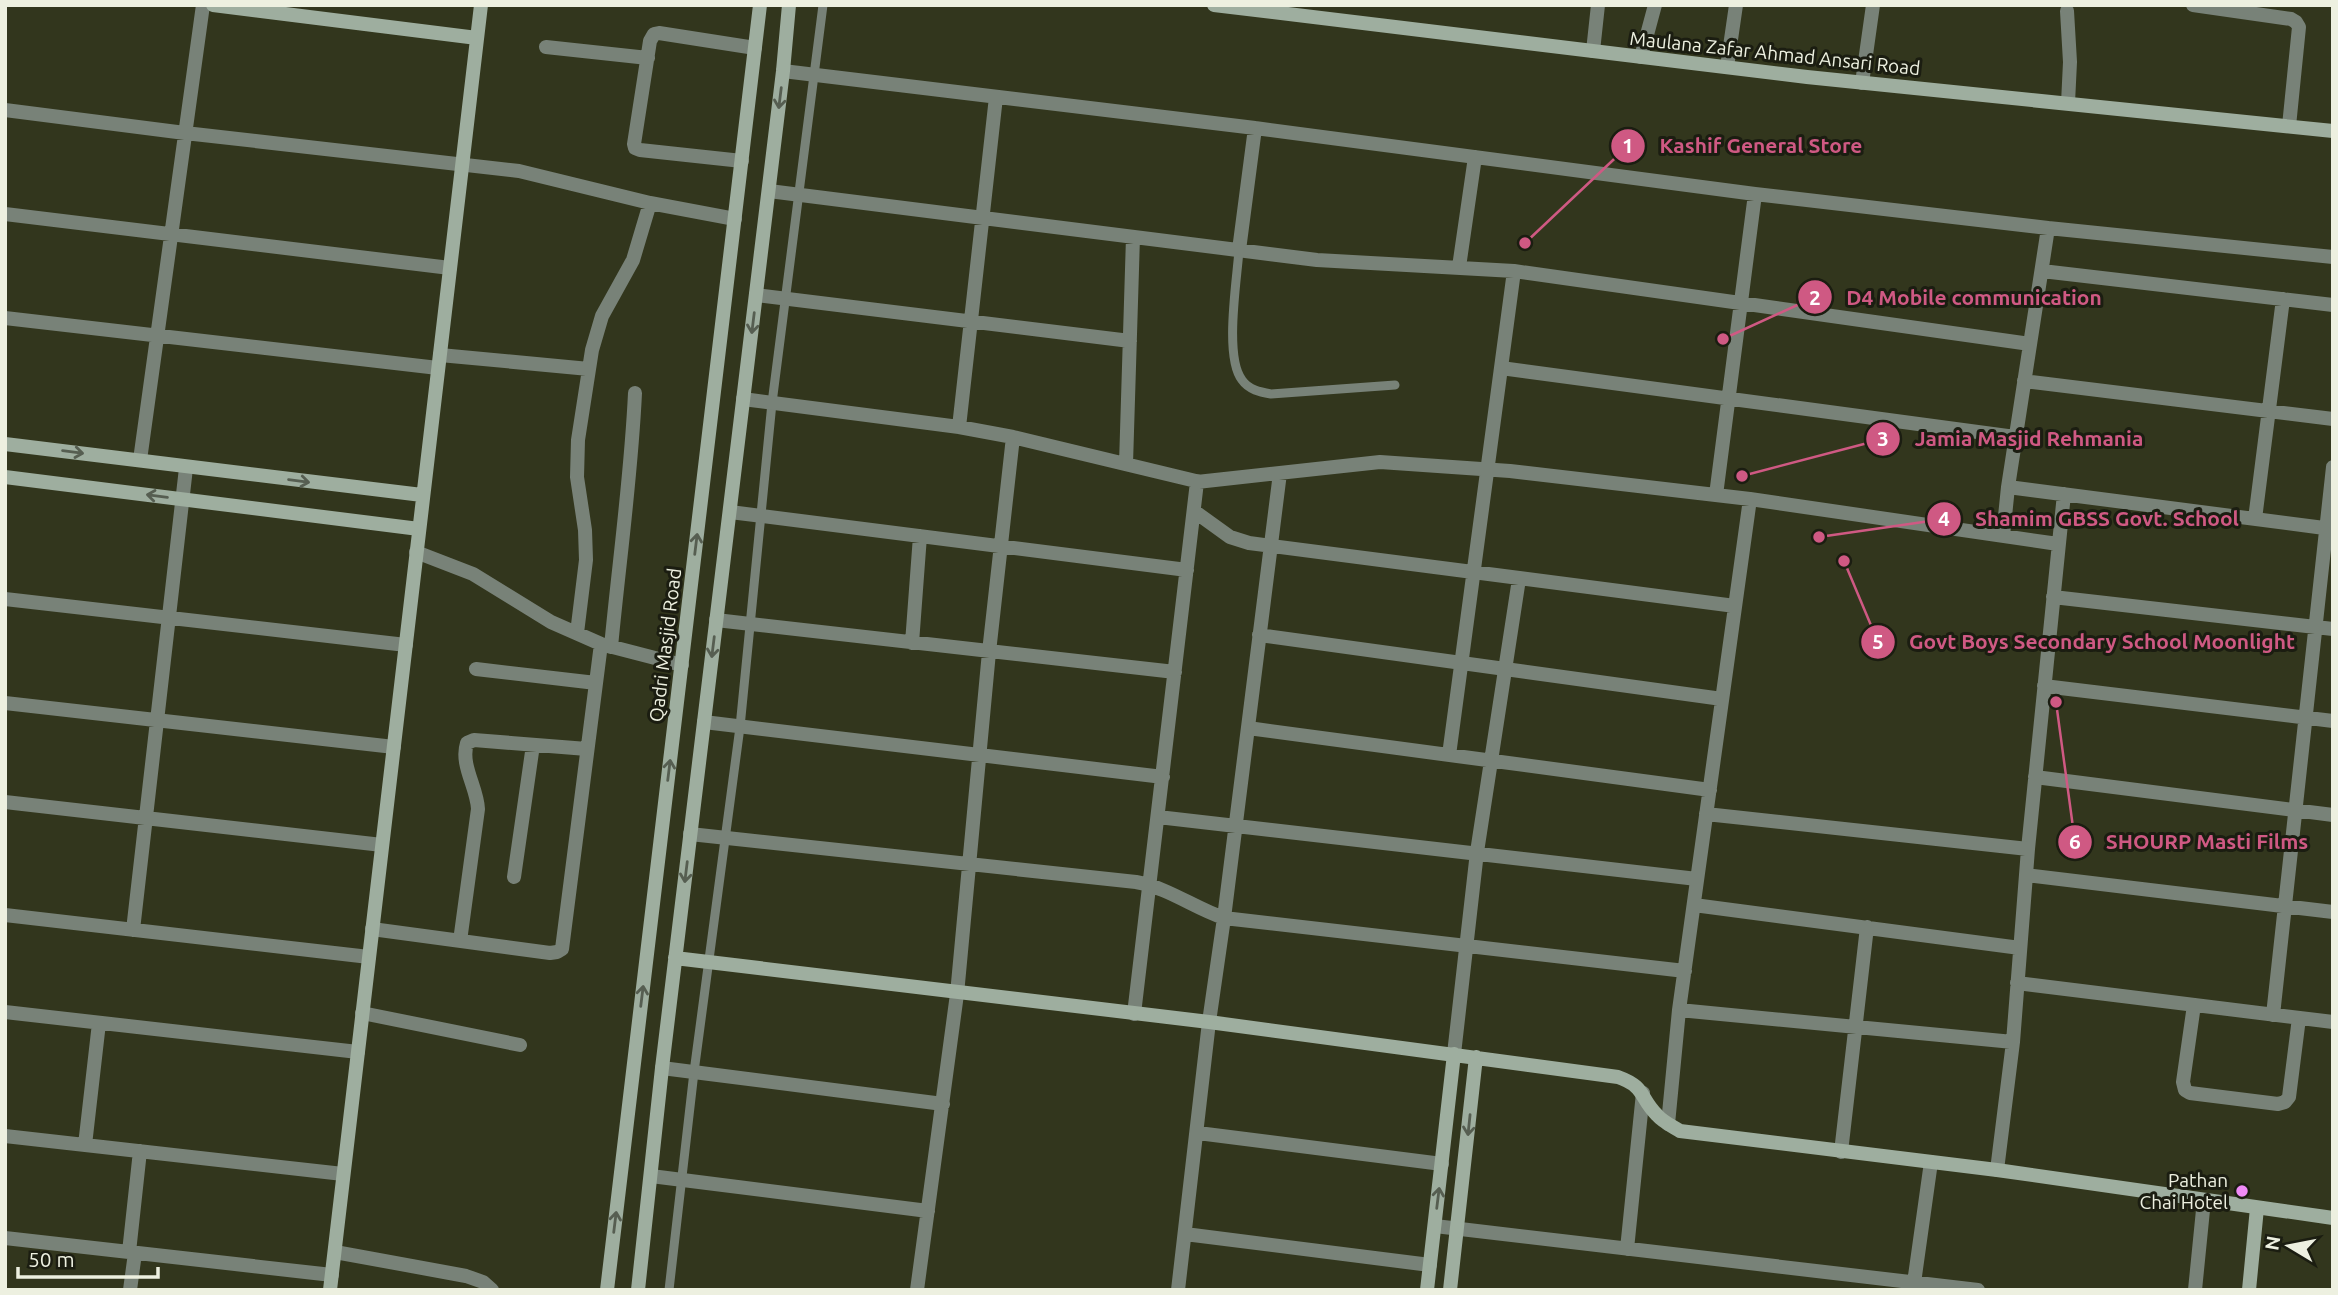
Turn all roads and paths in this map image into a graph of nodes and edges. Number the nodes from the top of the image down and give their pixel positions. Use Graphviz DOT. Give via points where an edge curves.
graph roads {
  1 [pos="203,5"];
  2 [pos="214,5"];
  3 [pos="481,5"];
  4 [pos="760,5"];
  5 [pos="789,5"];
  6 [pos="823,5"];
  7 [pos="1214,5"];
  8 [pos="1598,5"];
  9 [pos="1655,5"];
  10 [pos="1736,5"];
  11 [pos="1873,5"];
  12 [pos="2193,5"];
  13 [pos="1257,8"];
  14 [pos="1291,10"];
  15 [pos="2067,11"];
  16 [pos="477,38"];
  17 [pos="546,47"];
  18 [pos="755,48"];
  19 [pos="1593,51"];
  20 [pos="1641,57"];
  21 [pos="648,58"];
  22 [pos="1727,67"];
  23 [pos="783,71"];
  24 [pos="814,75"];
  25 [pos="1862,83"];
  26 [pos="996,97"];
  27 [pos="2068,103"];
  28 [pos="5,110"];
  29 [pos="2289,126"];
  30 [pos="1255,128"];
  31 [pos="2333,131"];
  32 [pos="186,133"];
  33 [pos="1475,157"];
  34 [pos="742,161"];
  35 [pos="462,164"];
  36 [pos="769,191"];
  37 [pos="1755,194"];
  38 [pos="799,195"];
  39 [pos="650,202"];
  40 [pos="5,214"];
  41 [pos="983,218"];
  42 [pos="735,219"];
  43 [pos="2048,228"];
  44 [pos="172,234"];
  45 [pos="1133,237"];
  46 [pos="1239,250"];
  47 [pos="2333,257"];
  48 [pos="1460,267"];
  49 [pos="450,268"];
  50 [pos="1514,271"];
  51 [pos="2042,271"];
  52 [pos="756,295"];
  53 [pos="786,298"];
  54 [pos="2283,299"];
  55 [pos="1741,303"];
  56 [pos="2333,306"];
  57 [pos="5,318"];
  58 [pos="971,321"];
  59 [pos="158,335"];
  60 [pos="1130,341"];
  61 [pos="2030,344"];
  62 [pos="439,362"];
  63 [pos="1501,368"];
  64 [pos="589,369"];
  65 [pos="2024,381"];
  66 [pos="1395,385"];
  67 [pos="635,393"];
  68 [pos="1728,398"];
  69 [pos="743,399"];
  70 [pos="772,403"];
  71 [pos="2270,411"];
  72 [pos="2333,419"];
  73 [pos="959,427"];
  74 [pos="1013,437"];
  75 [pos="2015,437"];
  76 [pos="5,444"];
  77 [pos="140,460"];
  78 [pos="1126,464"];
  79 [pos="2333,467"];
  80 [pos="186,468"];
  81 [pos="1487,470"];
  82 [pos="1280,473"];
  83 [pos="5,477"];
  84 [pos="1200,482"];
  85 [pos="2008,487"];
  86 [pos="2064,494"];
  87 [pos="422,495"];
  88 [pos="1716,495"];
  89 [pos="182,499"];
  90 [pos="1750,499"];
  91 [pos="1194,511"];
  92 [pos="730,512"];
  93 [pos="761,516"];
  94 [pos="2255,519"];
  95 [pos="419,529"];
  96 [pos="2329,529"];
  97 [pos="920,536"];
  98 [pos="2003,536"];
  99 [pos="2059,544"];
  100 [pos="1271,546"];
  101 [pos="1001,547"];
  102 [pos="416,552"];
  103 [pos="1187,570"];
  104 [pos="1473,573"];
  105 [pos="1519,579"];
  106 [pos="2053,597"];
  107 [pos="5,599"];
  108 [pos="1735,606"];
  109 [pos="169,618"];
  110 [pos="716,620"];
  111 [pos="749,624"];
  112 [pos="2315,627"];
  113 [pos="2333,629"];
  114 [pos="577,634"];
  115 [pos="1259,635"];
  116 [pos="912,643"];
  117 [pos="406,645"];
  118 [pos="606,646"];
  119 [pos="989,652"];
  120 [pos="1461,663"];
  121 [pos="682,665"];
  122 [pos="476,668"];
  123 [pos="1504,669"];
  124 [pos="1175,672"];
  125 [pos="596,683"];
  126 [pos="2044,686"];
  127 [pos="1722,698"];
  128 [pos="5,703"];
  129 [pos="2305,718"];
  130 [pos="157,720"];
  131 [pos="2333,721"];
  132 [pos="704,722"];
  133 [pos="740,727"];
  134 [pos="1248,728"];
  135 [pos="533,744"];
  136 [pos="394,747"];
  137 [pos="587,749"];
  138 [pos="979,755"];
  139 [pos="1449,755"];
  140 [pos="1491,761"];
  141 [pos="1163,777"];
  142 [pos="2035,777"];
  143 [pos="1710,790"];
  144 [pos="5,802"];
  145 [pos="2295,810"];
  146 [pos="1706,814"];
  147 [pos="2333,815"];
  148 [pos="1158,817"];
  149 [pos="146,818"];
  150 [pos="1236,826"];
  151 [pos="690,834"];
  152 [pos="726,838"];
  153 [pos="382,845"];
  154 [pos="2028,849"];
  155 [pos="1477,852"];
  156 [pos="969,864"];
  157 [pos="2026,875"];
  158 [pos="514,877"];
  159 [pos="1697,879"];
  160 [pos="1150,884"];
  161 [pos="1694,905"];
  162 [pos="2284,906"];
  163 [pos="2333,912"];
  164 [pos="5,915"];
  165 [pos="1224,918"];
  166 [pos="1867,927"];
  167 [pos="372,929"];
  168 [pos="133,930"];
  169 [pos="460,941"];
  170 [pos="1468,944"];
  171 [pos="2020,948"];
  172 [pos="369,957"];
  173 [pos="675,958"];
  174 [pos="710,963"];
  175 [pos="1685,971"];
  176 [pos="2017,984"];
  177 [pos="957,994"];
  178 [pos="2194,1005"];
  179 [pos="1679,1010"];
  180 [pos="5,1012"];
  181 [pos="362,1013"];
  182 [pos="1134,1014"];
  183 [pos="2273,1015"];
  184 [pos="2299,1018"];
  185 [pos="1209,1022"];
  186 [pos="2333,1022"];
  187 [pos="99,1023"];
  188 [pos="1855,1027"];
  189 [pos="2013,1042"];
  190 [pos="520,1045"];
  191 [pos="358,1052"];
  192 [pos="1454,1054"];
  193 [pos="1476,1057"];
  194 [pos="662,1068"];
  195 [pos="694,1072"];
  196 [pos="1643,1093"];
  197 [pos="943,1104"];
  198 [pos="1668,1124"];
  199 [pos="1198,1133"];
  200 [pos="5,1136"];
  201 [pos="85,1145"];
  202 [pos="140,1151"];
  203 [pos="1841,1152"];
  204 [pos="1931,1162"];
  205 [pos="1442,1164"];
  206 [pos="1997,1170"];
  207 [pos="344,1174"];
  208 [pos="651,1176"];
  209 [pos="682,1180"];
  210 [pos="2204,1200"];
  211 [pos="2257,1208"];
  212 [pos="928,1211"];
  213 [pos="2333,1219"];
  214 [pos="1435,1226"];
  215 [pos="1457,1229"];
  216 [pos="1185,1234"];
  217 [pos="5,1238"];
  218 [pos="1627,1249"];
  219 [pos="132,1252"];
  220 [pos="335,1252"];
  221 [pos="1430,1265"];
  222 [pos="331,1282"];
  223 [pos="1914,1283"];
  224 [pos="130,1290"];
  225 [pos="492,1290"];
  226 [pos="607,1290"];
  227 [pos="638,1290"];
  228 [pos="669,1290"];
  229 [pos="917,1290"];
  230 [pos="1178,1290"];
  231 [pos="1427,1290"];
  232 [pos="1450,1290"];
  233 [pos="1978,1290"];
  234 [pos="2195,1290"];
  235 [pos="2249,1290"];
  1 -- 32 [label="street"];
  2 -- 16 [label="street"];
  3 -- 16 [label="street"];
  4 -- 18 [label="street, Qadri Masjid Road"];
  5 -- 23 [label="street"];
  6 -- 24 [label="lane"];
  7 -- 13 [label="street, Maulana Zafar Ahmad Ansari Road"];
  8 -- 19 [label="street"];
  9 -- 20 [label="street"];
  10 -- 22 [label="street"];
  11 -- 25 [label="street"];
  12 -- 29 [label="street" via="2296,22"];
  13 -- 14 [label="street, Maulana Zafar Ahmad Ansari Road"];
  14 -- 19 [label="street, Maulana Zafar Ahmad Ansari Road"];
  15 -- 27 [label="street"];
  16 -- 35 [label="street"];
  17 -- 21 [label="street"];
  18 -- 21 [label="street" via="659,33 652,37"];
  18 -- 34 [label="street, Qadri Masjid Road"];
  19 -- 20 [label="street, Maulana Zafar Ahmad Ansari Road"];
  20 -- 22 [label="street, Maulana Zafar Ahmad Ansari Road"];
  21 -- 34 [label="street" via="635,148"];
  22 -- 25 [label="street, Maulana Zafar Ahmad Ansari Road"];
  23 -- 24 [label="street"];
  23 -- 36 [label="street, one-way"];
  24 -- 26 [label="street"];
  24 -- 38 [label="lane"];
  25 -- 27 [label="street, Maulana Zafar Ahmad Ansari Road"];
  26 -- 30 [label="street"];
  26 -- 41 [label="street"];
  27 -- 29 [label="street, Maulana Zafar Ahmad Ansari Road"];
  28 -- 32 [label="street"];
  29 -- 31 [label="street, Maulana Zafar Ahmad Ansari Road"];
  30 -- 33 [label="street"];
  30 -- 46 [label="street"];
  32 -- 35 [label="street"];
  32 -- 44 [label="street"];
  33 -- 37 [label="street"];
  33 -- 48 [label="street"];
  34 -- 42 [label="street, Qadri Masjid Road"];
  35 -- 39 [label="street" via="550,177"];
  35 -- 49 [label="street"];
  36 -- 38 [label="street"];
  36 -- 52 [label="street"];
  37 -- 43 [label="street"];
  37 -- 55 [label="street"];
  38 -- 41 [label="street"];
  38 -- 53 [label="lane"];
  39 -- 42 [label="street"];
  39 -- 64 [label="street" via="633,260 602,316"];
  40 -- 44 [label="street"];
  41 -- 45 [label="street"];
  41 -- 58 [label="street"];
  121 -- 42 [label="street, Qadri Masjid Road, one-way"];
  43 -- 47 [label="street"];
  43 -- 51 [label="street"];
  44 -- 49 [label="street"];
  44 -- 59 [label="street"];
  45 -- 46 [label="street"];
  45 -- 60 [label="street"];
  46 -- 48 [label="street" via="1317,260"];
  46 -- 66 [label="lane" via="1233,341 1242,381 1255,391 1271,394"];
  48 -- 50 [label="street"];
  49 -- 62 [label="street"];
  50 -- 55 [label="street"];
  50 -- 63 [label="street"];
  51 -- 54 [label="street"];
  51 -- 61 [label="street"];
  52 -- 53 [label="street"];
  52 -- 69 [label="street, one-way"];
  53 -- 58 [label="street"];
  53 -- 70 [label="lane"];
  54 -- 56 [label="street"];
  54 -- 71 [label="street"];
  55 -- 61 [label="street"];
  55 -- 68 [label="street"];
  57 -- 59 [label="street"];
  58 -- 60 [label="street"];
  58 -- 73 [label="street"];
  59 -- 62 [label="street"];
  59 -- 77 [label="street"];
  60 -- 78 [label="street"];
  61 -- 65 [label="street"];
  62 -- 64 [label="street"];
  62 -- 87 [label="street"];
  63 -- 68 [label="street"];
  63 -- 81 [label="street"];
  64 -- 114 [label="street" via="579,440 586,560"];
  65 -- 71 [label="street"];
  65 -- 75 [label="street"];
  67 -- 118 [label="street" via="628,508"];
  68 -- 75 [label="street"];
  68 -- 88 [label="street"];
  69 -- 70 [label="street"];
  69 -- 92 [label="street"];
  70 -- 73 [label="street"];
  70 -- 93 [label="lane"];
  71 -- 72 [label="street"];
  71 -- 94 [label="street"];
  73 -- 74 [label="street"];
  74 -- 78 [label="street"];
  74 -- 101 [label="street"];
  75 -- 85 [label="street"];
  76 -- 77 [label="street, one-way"];
  77 -- 80 [label="street"];
  78 -- 84 [label="street"];
  79 -- 96 [label="street"];
  80 -- 87 [label="street, one-way"];
  80 -- 89 [label="street"];
  81 -- 82 [label="street" via="1380,461"];
  81 -- 88 [label="street"];
  81 -- 104 [label="street"];
  82 -- 84 [label="street"];
  82 -- 100 [label="street"];
  89 -- 83 [label="street, one-way"];
  84 -- 91 [label="street"];
  85 -- 86 [label="street"];
  85 -- 98 [label="street"];
  86 -- 94 [label="street"];
  86 -- 99 [label="street"];
  87 -- 95 [label="street"];
  88 -- 90 [label="street"];
  89 -- 95 [label="street"];
  89 -- 109 [label="street"];
  90 -- 98 [label="street"];
  90 -- 108 [label="street"];
  91 -- 100 [label="street" via="1230,537"];
  91 -- 103 [label="street"];
  92 -- 93 [label="street"];
  92 -- 110 [label="street"];
  93 -- 97 [label="street"];
  93 -- 111 [label="lane"];
  94 -- 96 [label="street"];
  95 -- 102 [label="street"];
  96 -- 112 [label="street"];
  97 -- 101 [label="street"];
  97 -- 116 [label="street"];
  98 -- 99 [label="street"];
  99 -- 106 [label="street"];
  100 -- 104 [label="street"];
  100 -- 115 [label="street"];
  101 -- 103 [label="street"];
  101 -- 119 [label="street"];
  102 -- 114 [label="street" via="473,574"];
  102 -- 117 [label="street"];
  103 -- 124 [label="street"];
  104 -- 105 [label="street"];
  104 -- 120 [label="street"];
  105 -- 108 [label="street"];
  105 -- 123 [label="street"];
  106 -- 112 [label="street"];
  106 -- 126 [label="street"];
  107 -- 109 [label="street"];
  108 -- 127 [label="street"];
  109 -- 117 [label="street"];
  109 -- 130 [label="street"];
  110 -- 111 [label="street"];
  110 -- 132 [label="street, one-way"];
  111 -- 116 [label="street"];
  111 -- 133 [label="lane"];
  112 -- 113 [label="street"];
  112 -- 129 [label="street"];
  114 -- 118 [label="street"];
  115 -- 120 [label="street"];
  115 -- 134 [label="street"];
  116 -- 119 [label="street"];
  117 -- 136 [label="street"];
  118 -- 121 [label="street"];
  118 -- 125 [label="street"];
  119 -- 124 [label="street"];
  119 -- 138 [label="street"];
  120 -- 123 [label="street"];
  120 -- 139 [label="street"];
  226 -- 121 [label="street, Qadri Masjid Road, one-way"];
  122 -- 125 [label="street"];
  123 -- 127 [label="street"];
  123 -- 140 [label="street"];
  124 -- 141 [label="street"];
  125 -- 137 [label="street"];
  126 -- 129 [label="street"];
  126 -- 142 [label="street"];
  127 -- 143 [label="street"];
  128 -- 130 [label="street"];
  129 -- 131 [label="street"];
  129 -- 145 [label="street"];
  130 -- 136 [label="street"];
  130 -- 149 [label="street"];
  132 -- 133 [label="street"];
  132 -- 151 [label="street"];
  133 -- 138 [label="street"];
  133 -- 152 [label="lane"];
  134 -- 139 [label="street"];
  134 -- 150 [label="street"];
  135 -- 137 [label="street"];
  135 -- 158 [label="street"];
  135 -- 169 [label="street" via="474,740 466,746 478,809"];
  136 -- 153 [label="street"];
  137 -- 169 [label="street" via="562,948 550,953"];
  138 -- 141 [label="street"];
  138 -- 156 [label="street"];
  139 -- 140 [label="street"];
  140 -- 143 [label="street"];
  140 -- 155 [label="street"];
  141 -- 148 [label="street"];
  142 -- 145 [label="street"];
  142 -- 154 [label="street"];
  143 -- 146 [label="street"];
  144 -- 149 [label="street"];
  145 -- 147 [label="street"];
  145 -- 162 [label="street"];
  146 -- 154 [label="street"];
  146 -- 159 [label="street"];
  148 -- 150 [label="street"];
  148 -- 160 [label="street"];
  149 -- 153 [label="street"];
  149 -- 168 [label="street"];
  150 -- 155 [label="street"];
  150 -- 165 [label="street"];
  151 -- 152 [label="street"];
  151 -- 173 [label="street, one-way"];
  152 -- 156 [label="street"];
  152 -- 174 [label="lane"];
  153 -- 167 [label="street"];
  154 -- 157 [label="street"];
  155 -- 159 [label="street"];
  155 -- 170 [label="street"];
  156 -- 160 [label="street"];
  156 -- 177 [label="street"];
  157 -- 162 [label="street"];
  157 -- 171 [label="street"];
  159 -- 161 [label="street"];
  160 -- 165 [label="street"];
  160 -- 182 [label="street"];
  161 -- 166 [label="street"];
  161 -- 175 [label="street"];
  162 -- 163 [label="street"];
  162 -- 183 [label="street"];
  164 -- 168 [label="street"];
  165 -- 170 [label="street"];
  165 -- 185 [label="street"];
  166 -- 171 [label="street"];
  166 -- 188 [label="street"];
  167 -- 169 [label="street"];
  167 -- 172 [label="street"];
  168 -- 172 [label="street"];
  170 -- 175 [label="street"];
  170 -- 192 [label="street"];
  171 -- 176 [label="street"];
  172 -- 181 [label="street"];
  173 -- 174 [label="street"];
  173 -- 194 [label="street"];
  174 -- 177 [label="street"];
  174 -- 195 [label="lane"];
  175 -- 179 [label="street"];
  176 -- 178 [label="street"];
  176 -- 189 [label="street"];
  177 -- 182 [label="street"];
  177 -- 197 [label="street"];
  178 -- 183 [label="street"];
  178 -- 184 [label="street" via="2182,1083 2185,1090 2277,1104 2289,1097"];
  179 -- 188 [label="street"];
  179 -- 198 [label="street"];
  180 -- 187 [label="street"];
  181 -- 190 [label="street"];
  181 -- 191 [label="street"];
  182 -- 185 [label="street"];
  183 -- 184 [label="street"];
  184 -- 186 [label="street"];
  185 -- 192 [label="street"];
  185 -- 199 [label="street"];
  187 -- 191 [label="street"];
  187 -- 201 [label="street"];
  188 -- 189 [label="street"];
  188 -- 203 [label="street"];
  189 -- 206 [label="street"];
  191 -- 207 [label="street"];
  192 -- 193 [label="street"];
  192 -- 205 [label="street"];
  193 -- 196 [label="street" via="1618,1077"];
  193 -- 215 [label="street, one-way"];
  194 -- 195 [label="street"];
  194 -- 208 [label="street"];
  195 -- 197 [label="street"];
  195 -- 209 [label="lane"];
  196 -- 198 [label="street"];
  196 -- 218 [label="street"];
  197 -- 212 [label="street"];
  198 -- 203 [label="street" via="1680,1131"];
  199 -- 205 [label="street"];
  199 -- 216 [label="street"];
  200 -- 201 [label="street"];
  201 -- 202 [label="street"];
  202 -- 207 [label="street"];
  202 -- 219 [label="street"];
  203 -- 204 [label="street"];
  204 -- 206 [label="street"];
  204 -- 223 [label="street"];
  214 -- 205 [label="street, one-way"];
  206 -- 210 [label="street"];
  207 -- 220 [label="street"];
  208 -- 209 [label="street"];
  208 -- 227 [label="street"];
  209 -- 212 [label="street"];
  209 -- 228 [label="lane"];
  210 -- 211 [label="street"];
  210 -- 234 [label="street"];
  211 -- 213 [label="street"];
  211 -- 235 [label="street"];
  212 -- 229 [label="street"];
  214 -- 215 [label="street"];
  214 -- 221 [label="street"];
  215 -- 218 [label="street"];
  215 -- 232 [label="street"];
  216 -- 221 [label="street"];
  216 -- 230 [label="street"];
  217 -- 219 [label="street"];
  218 -- 223 [label="street"];
  219 -- 222 [label="street"];
  219 -- 224 [label="street"];
  220 -- 222 [label="street"];
  220 -- 225 [label="street" via="466,1276"];
  221 -- 231 [label="street"];
  223 -- 233 [label="street"];
}
